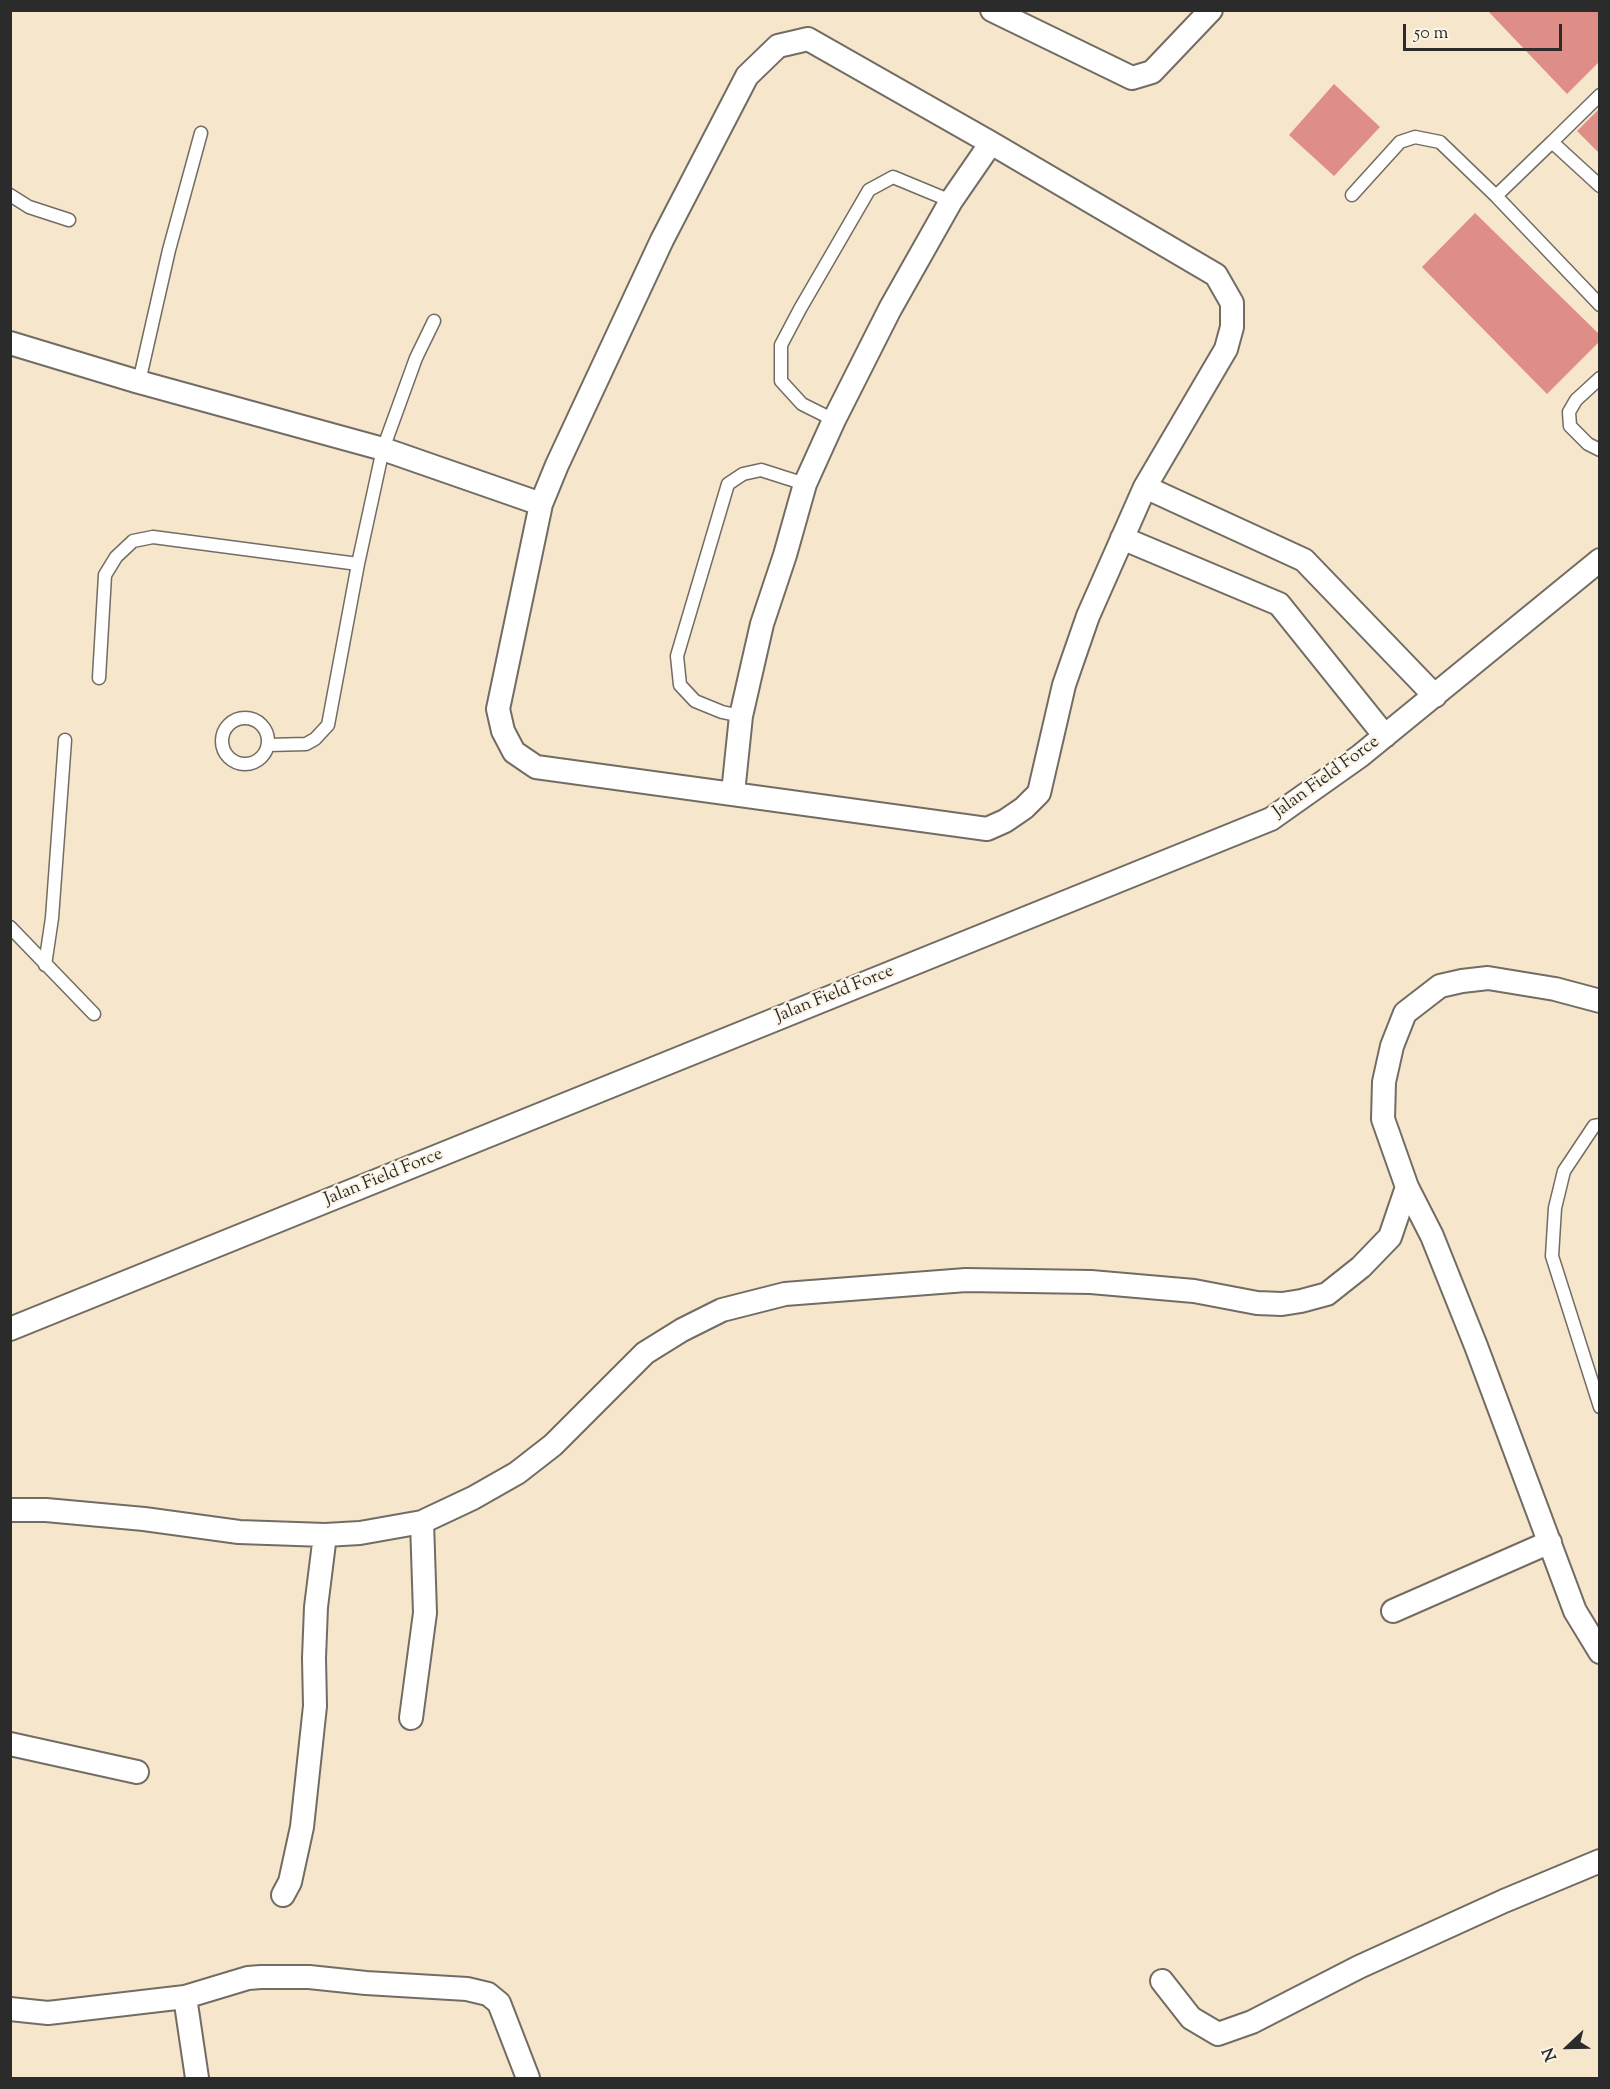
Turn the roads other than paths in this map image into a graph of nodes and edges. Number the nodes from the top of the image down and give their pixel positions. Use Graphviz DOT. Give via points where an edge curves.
graph roads {
  1 [pos="992,10"];
  2 [pos="1211,10"];
  3 [pos="1599,95"];
  4 [pos="201,133"];
  5 [pos="1552,141"];
  6 [pos="991,143"];
  7 [pos="1599,186"];
  8 [pos="10,195"];
  9 [pos="1352,195"];
  10 [pos="1496,196"];
  11 [pos="951,201"];
  12 [pos="69,220"];
  13 [pos="1599,305"];
  14 [pos="434,321"];
  15 [pos="10,343"];
  16 [pos="1599,378"];
  17 [pos="139,382"];
  18 [pos="834,420"];
  19 [pos="383,449"];
  20 [pos="1599,450"];
  21 [pos="805,484"];
  22 [pos="1145,487"];
  23 [pos="541,504"];
  24 [pos="1122,538"];
  25 [pos="1599,560"];
  26 [pos="358,564"];
  27 [pos="99,678"];
  28 [pos="1435,696"];
  29 [pos="741,716"];
  30 [pos="1385,736"];
  31 [pos="65,740"];
  32 [pos="268,745"];
  33 [pos="733,793"];
  34 [pos="10,927"];
  35 [pos="45,965"];
  36 [pos="1599,1001"];
  37 [pos="94,1014"];
  38 [pos="1599,1125"];
  39 [pos="1407,1186"];
  40 [pos="10,1329"];
  41 [pos="1599,1407"];
  42 [pos="10,1509"];
  43 [pos="422,1522"];
  44 [pos="325,1535"];
  45 [pos="1550,1542"];
  46 [pos="1393,1611"];
  47 [pos="1599,1652"];
  48 [pos="411,1718"];
  49 [pos="10,1744"];
  50 [pos="137,1772"];
  51 [pos="1599,1861"];
  52 [pos="283,1895"];
  53 [pos="1162,1981"];
  54 [pos="184,1997"];
  55 [pos="10,2009"];
  56 [pos="197,2079"];
  57 [pos="528,2079"];
  1 -- 2 [label="street" via="1132,78 1152,72"];
  3 -- 5 [label="lane"];
  4 -- 17 [label="lane"];
  5 -- 7 [label="lane"];
  5 -- 10 [label="lane"];
  6 -- 11 [label="street"];
  6 -- 22 [label="street" via="1216,275 1232,303 1232,327 1226,349"];
  6 -- 23 [label="street" via="808,39 778,46 747,76 667,230"];
  8 -- 12 [label="lane" via="29,207"];
  9 -- 10 [label="lane" via="1400,142 1415,137 1440,142"];
  10 -- 13 [label="lane"];
  11 -- 18 [label="street"];
  11 -- 18 [label="lane" via="893,177 869,190 790,327 781,345 782,381 802,404"];
  14 -- 19 [label="lane" via="416,358"];
  15 -- 17 [label="street"];
  16 -- 20 [label="lane" via="1569,412 1570,426"];
  17 -- 19 [label="street"];
  18 -- 21 [label="street"];
  19 -- 23 [label="street"];
  19 -- 26 [label="lane"];
  21 -- 29 [label="street" via="762,624"];
  21 -- 29 [label="lane" via="761,470 743,474 728,484 677,656 680,685 695,701"];
  22 -- 24 [label="street"];
  22 -- 28 [label="street" via="1304,560"];
  23 -- 33 [label="street" via="498,709 514,752 536,766"];
  24 -- 30 [label="street" via="1279,604"];
  24 -- 33 [label="street" via="1088,616 1064,686 1039,793 1005,821 987,829"];
  25 -- 28 [label="street, Jalan Field Force"];
  26 -- 27 [label="lane" via="153,537 133,541 105,575"];
  26 -- 32 [label="lane" via="328,725 306,744"];
  28 -- 30 [label="street, Jalan Field Force"];
  29 -- 33 [label="street"];
  30 -- 40 [label="street, Jalan Field Force" via="1271,819"];
  31 -- 35 [label="lane"];
  34 -- 35 [label="lane"];
  35 -- 37 [label="lane"];
  36 -- 39 [label="street" via="1488,978 1440,986 1405,1013 1384,1082 1383,1119"];
  38 -- 41 [label="lane" via="1594,1126 1564,1171 1555,1208 1552,1256"];
  39 -- 43 [label="street" via="1390,1237 1361,1268 1327,1294 1301,1301 1257,1303 1194,1291 1091,1282 966,1280 785,1294 722,1310 645,1353 553,1445 517,1473"];
  39 -- 45 [label="street" via="1432,1236"];
  42 -- 44 [label="street" via="144,1519 239,1532"];
  43 -- 44 [label="street"];
  43 -- 48 [label="street" via="425,1613"];
  44 -- 52 [label="street" via="316,1607 315,1706 303,1827 290,1882"];
  45 -- 46 [label="street"];
  45 -- 47 [label="street" via="1575,1611"];
  49 -- 50 [label="street"];
  51 -- 53 [label="street" via="1504,1900 1252,2022 1218,2034 1191,2018"];
  54 -- 55 [label="street" via="48,2013"];
  54 -- 56 [label="street"];
  54 -- 57 [label="street" via="261,1977 309,1977 488,1994 499,2003"];
}
